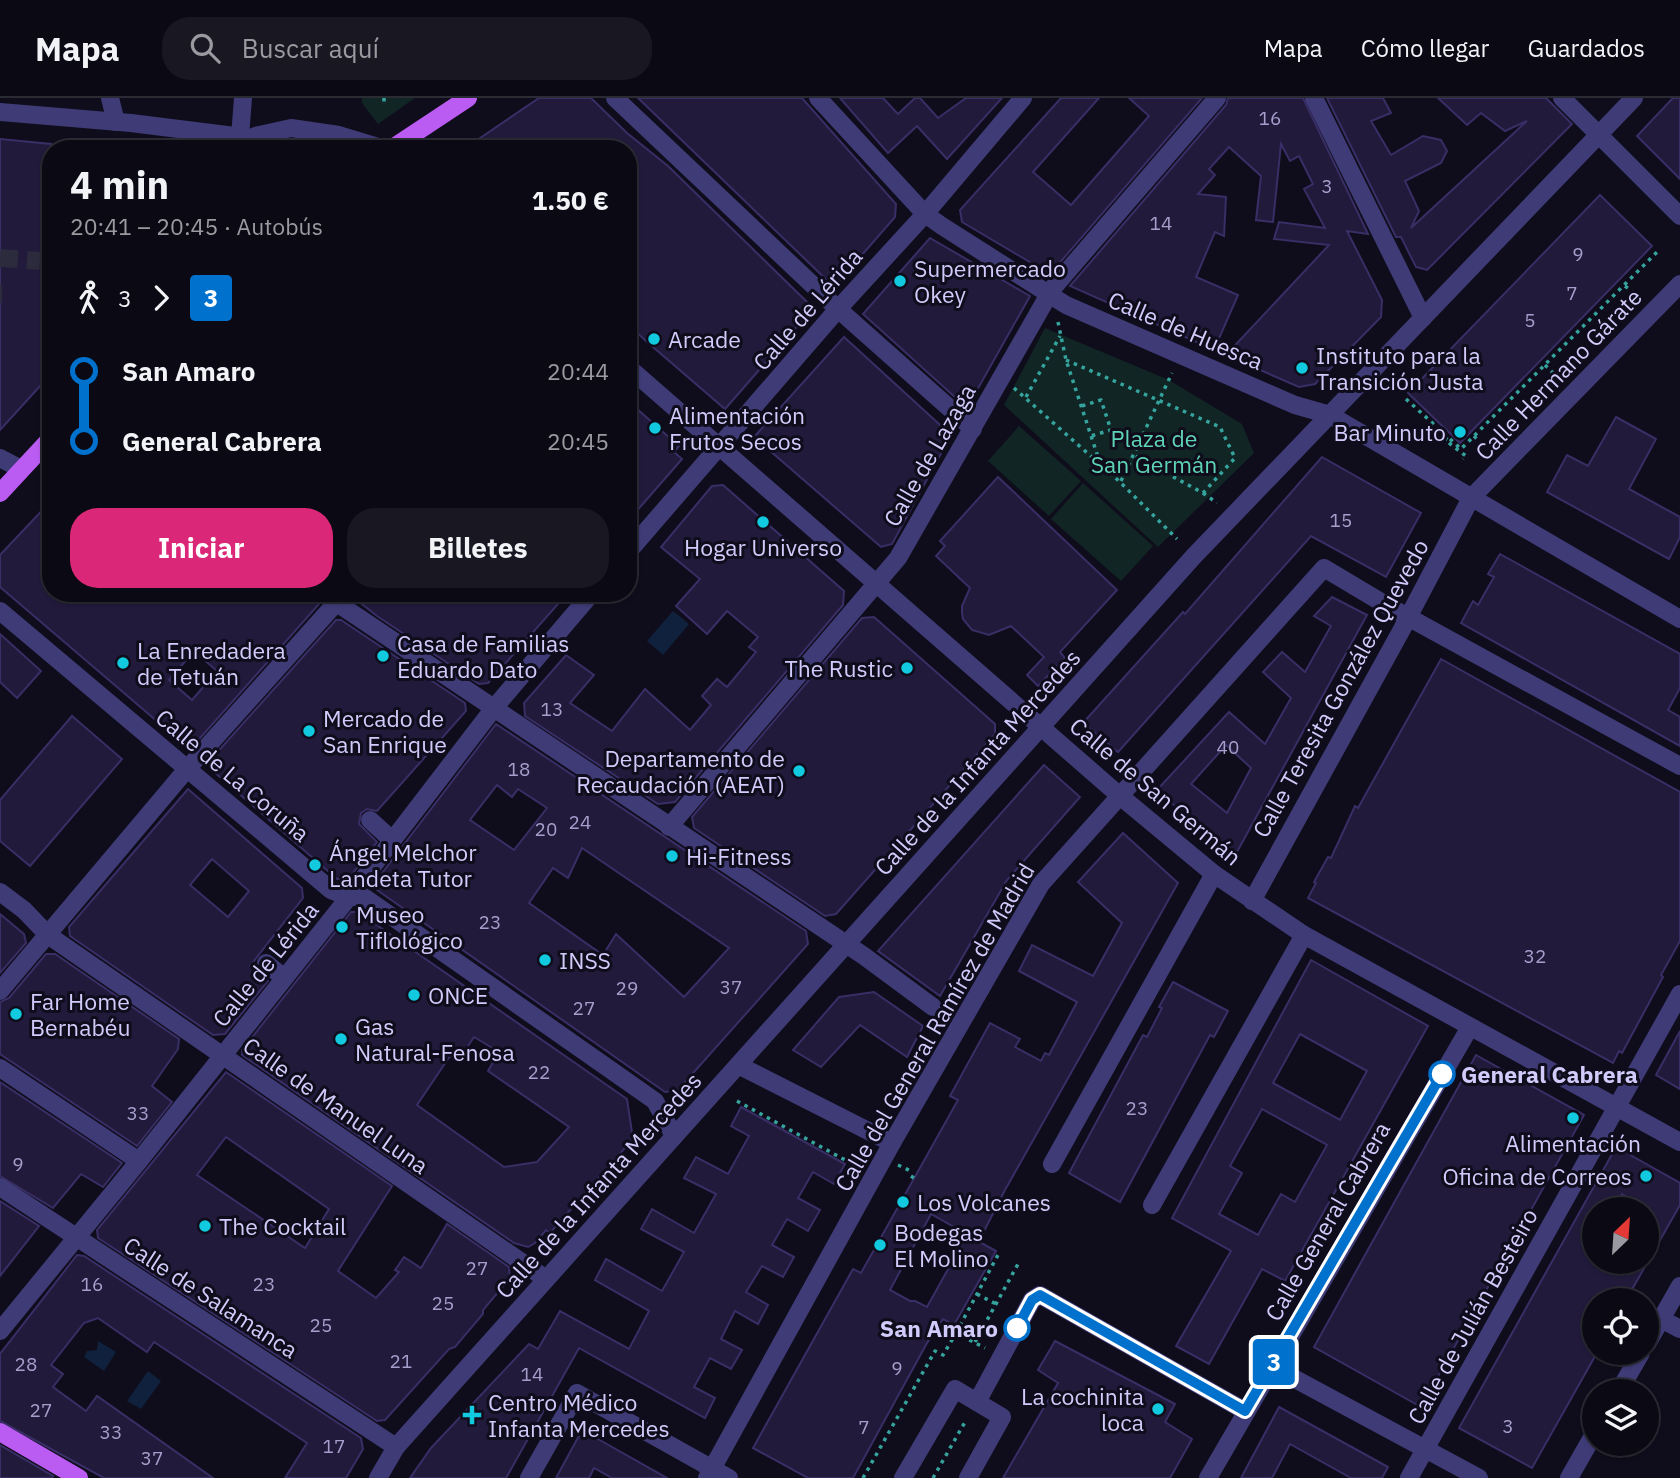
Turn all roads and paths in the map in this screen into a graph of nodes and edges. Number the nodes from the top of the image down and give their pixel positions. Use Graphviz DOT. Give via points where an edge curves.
graph roads {
  1 [pos="110,98"];
  2 [pos="243,98"];
  3 [pos="384,98"];
  4 [pos="468,98"];
  5 [pos="615,98"];
  6 [pos="818,98"];
  7 [pos="1023,98"];
  8 [pos="1217,98"];
  9 [pos="1314,98"];
  10 [pos="1562,98"];
  11 [pos="1634,98"];
  12 [pos="384,106"];
  13 [pos="0,112"];
  14 [pos="116,122"];
  15 [pos="1599,135"];
  16 [pos="242,140"];
  17 [pos="249,140"];
  18 [pos="252,140"];
  19 [pos="355,140"];
  20 [pos="405,140"];
  21 [pos="925,214"];
  22 [pos="1680,216"];
  23 [pos="1660,250"];
  24 [pos="1680,284"];
  25 [pos="1625,286"];
  26 [pos="1049,294"];
  27 [pos="1636,295"];
  28 [pos="838,309"];
  29 [pos="1423,318"];
  30 [pos="1058,322"];
  31 [pos="1061,334"];
  32 [pos="1066,360"];
  33 [pos="1545,365"];
  34 [pos="1172,373"];
  35 [pos="637,375"];
  36 [pos="1556,376"];
  37 [pos="1002,377"];
  38 [pos="1026,397"];
  39 [pos="1406,399"];
  40 [pos="1159,400"];
  41 [pos="1082,406"];
  42 [pos="1330,415"];
  43 [pos="1436,426"];
  44 [pos="973,429"];
  45 [pos="1429,430"];
  46 [pos="1091,436"];
  47 [pos="1474,436"];
  48 [pos="1447,437"];
  49 [pos="720,445"];
  50 [pos="42,448"];
  51 [pos="1486,449"];
  52 [pos="1133,456"];
  53 [pos="0,458"];
  54 [pos="1463,459"];
  55 [pos="1101,465"];
  56 [pos="21,470"];
  57 [pos="1120,482"];
  58 [pos="0,493"];
  59 [pos="1203,493"];
  60 [pos="1471,498"];
  61 [pos="1217,503"];
  62 [pos="1177,539"];
  63 [pos="637,542"];
  64 [pos="877,583"];
  65 [pos="326,602"];
  66 [pos="335,602"];
  67 [pos="581,602"];
  68 [pos="0,611"];
  69 [pos="1409,617"];
  70 [pos="1680,619"];
  71 [pos="494,708"];
  72 [pos="1041,727"];
  73 [pos="1680,766"];
  74 [pos="187,769"];
  75 [pos="1120,796"];
  76 [pos="370,820"];
  77 [pos="669,827"];
  78 [pos="392,840"];
  79 [pos="1214,874"];
  80 [pos="0,892"];
  81 [pos="349,897"];
  82 [pos="1252,901"];
  83 [pos="48,935"];
  84 [pos="1304,935"];
  85 [pos="846,945"];
  86 [pos="266,963"];
  87 [pos="285,978"];
  88 [pos="0,991"];
  89 [pos="1680,994"];
  90 [pos="933,1007"];
  91 [pos="1470,1027"];
  92 [pos="222,1055"];
  93 [pos="738,1065"];
  94 [pos="0,1068"];
  95 [pos="737,1101"];
  96 [pos="1617,1107"];
  97 [pos="674,1136"];
  98 [pos="1680,1142"];
  99 [pos="892,1143"];
  100 [pos="139,1161"];
  101 [pos="1052,1164"];
  102 [pos="861,1168"];
  103 [pos="0,1187"];
  104 [pos="1152,1205"];
  105 [pos="76,1238"];
  106 [pos="999,1253"];
  107 [pos="1018,1264"];
  108 [pos="546,1279"];
  109 [pos="1680,1286"];
  110 [pos="977,1294"];
  111 [pos="996,1304"];
  112 [pos="1661,1319"];
  113 [pos="1659,1323"];
  114 [pos="1680,1329"];
  115 [pos="0,1331"];
  116 [pos="956,1333"];
  117 [pos="975,1342"];
  118 [pos="987,1349"];
  119 [pos="1271,1366"];
  120 [pos="977,1402"];
  121 [pos="1245,1411"];
  122 [pos="965,1422"];
  123 [pos="0,1432"];
  124 [pos="396,1447"];
  125 [pos="1426,1449"];
  126 [pos="1582,1455"];
  127 [pos="60,1473"];
  128 [pos="709,1473"];
  129 [pos="79,1478"];
  130 [pos="378,1478"];
  131 [pos="529,1478"];
  132 [pos="729,1478"];
  133 [pos="863,1478"];
  134 [pos="903,1478"];
  135 [pos="933,1478"];
  136 [pos="968,1478"];
  137 [pos="1208,1478"];
  138 [pos="1409,1478"];
  139 [pos="1479,1478"];
  140 [pos="1569,1478"];
  1 -- 14 [label="street"];
  2 -- 17 [label="street"];
  3 -- 12 [label="path"];
  4 -- 20 [label="main road"];
  5 -- 28 [label="street"];
  6 -- 21 [label="street, Calle de Huesca"];
  7 -- 21 [label="street, Calle de Lérida"];
  8 -- 26 [label="street, Calle de Lazaga"];
  9 -- 29 [label="street"];
  10 -- 15 [label="street"];
  11 -- 15 [label="street, Calle de la Infanta Mercedes"];
  13 -- 14 [label="street"];
  14 -- 16 [label="street"];
  15 -- 22 [label="street"];
  15 -- 29 [label="street, Calle de la Infanta Mercedes"];
  18 -- 19 [label="street" via="291,128"];
  21 -- 26 [label="street, Calle de Huesca"];
  21 -- 28 [label="street, Calle de Lérida"];
  23 -- 25 [label="path"];
  24 -- 60 [label="street, Calle Hermano Gárate"];
  25 -- 27 [label="path"];
  25 -- 33 [label="path"];
  26 -- 37 [label="street, Calle de Lazaga"];
  26 -- 42 [label="street, Calle de Huesca" via="1296,405"];
  28 -- 44 [label="street"];
  28 -- 49 [label="street, Calle de Lérida"];
  29 -- 42 [label="street, Calle de la Infanta Mercedes"];
  30 -- 31 [label="path"];
  31 -- 32 [label="path"];
  31 -- 38 [label="path"];
  32 -- 40 [label="path"];
  32 -- 41 [label="path"];
  33 -- 36 [label="path"];
  33 -- 47 [label="path"];
  34 -- 40 [label="path"];
  35 -- 49 [label="street, Calle de San Germán"];
  37 -- 38 [label="path"];
  37 -- 44 [label="street, Calle de Lazaga"];
  38 -- 55 [label="path"];
  39 -- 43 [label="path"];
  40 -- 52 [label="path"];
  40 -- 59 [label="path" via="1220,427 1235,458"];
  41 -- 46 [label="path"];
  41 -- 46 [label="path" via="1101,400 1111,430"];
  42 -- 60 [label="street, Calle de Huesca"];
  42 -- 72 [label="street, Calle de la Infanta Mercedes" via="1194,556"];
  43 -- 45 [label="path"];
  43 -- 48 [label="path"];
  44 -- 64 [label="street, Calle de Lazaga" via="898,558"];
  46 -- 55 [label="path"];
  47 -- 48 [label="path" via="1461,449"];
  47 -- 51 [label="path"];
  48 -- 54 [label="path"];
  49 -- 63 [label="street, Calle de Lérida"];
  49 -- 64 [label="street, Calle de San Germán"];
  50 -- 56 [label="main road"];
  52 -- 57 [label="path"];
  52 -- 59 [label="path"];
  53 -- 56 [label="street"];
  55 -- 57 [label="path"];
  56 -- 58 [label="main road"];
  57 -- 62 [label="path"];
  59 -- 61 [label="path"];
  60 -- 69 [label="street, Calle Teresita González Quevedo"];
  60 -- 70 [label="street, Calle de Huesca"];
  64 -- 72 [label="street, Calle de San Germán"];
  64 -- 77 [label="street, Calle de Lazaga"];
  65 -- 74 [label="street"];
  66 -- 71 [label="street"];
  67 -- 71 [label="street, Calle de Lérida"];
  68 -- 74 [label="street, Calle de La Coruña"];
  69 -- 73 [label="street, Calle del General Ramírez de Madrid"];
  69 -- 75 [label="street, Calle del General Ramírez de Madrid" via="1324,568"];
  69 -- 82 [label="street, Calle Teresita González Quevedo"];
  71 -- 77 [label="street"];
  71 -- 78 [label="street, Calle de Lérida"];
  72 -- 75 [label="street, Calle de San Germán"];
  72 -- 85 [label="street, Calle de la Infanta Mercedes"];
  74 -- 81 [label="street, Calle de La Coruña" via="331,890"];
  74 -- 83 [label="street"];
  75 -- 79 [label="street, Calle de San Germán"];
  75 -- 99 [label="street, Calle del General Ramírez de Madrid" via="1041,884"];
  76 -- 78 [label="street"];
  77 -- 85 [label="street"];
  78 -- 81 [label="street, Calle de Lérida"];
  79 -- 82 [label="street, Calle de San Germán"];
  79 -- 101 [label="street"];
  80 -- 83 [label="street, Calle de Manuel Luna"];
  81 -- 87 [label="street, Calle de Lérida"];
  81 -- 97 [label="street, Calle de La Coruña" via="364,897 655,1101"];
  82 -- 84 [label="street, Calle de San Germán"];
  83 -- 88 [label="street"];
  83 -- 92 [label="street, Calle de Manuel Luna"];
  84 -- 91 [label="street, Calle de San Germán"];
  84 -- 104 [label="street"];
  85 -- 90 [label="street"];
  85 -- 93 [label="street, Calle de la Infanta Mercedes"];
  86 -- 87 [label="street"];
  87 -- 92 [label="street, Calle de Lérida"];
  89 -- 96 [label="street, Calle de Julián Besteiro"];
  91 -- 96 [label="street, Calle de San Germán"];
  91 -- 119 [label="street, Calle General Cabrera"];
  92 -- 100 [label="street, Calle de Lérida"];
  92 -- 108 [label="street, Calle de Manuel Luna"];
  93 -- 97 [label="street, Calle de la Infanta Mercedes"];
  93 -- 99 [label="street"];
  94 -- 100 [label="street"];
  95 -- 102 [label="path"];
  96 -- 98 [label="street, Calle de San Germán"];
  96 -- 125 [label="street, Calle de Julián Besteiro"];
  97 -- 108 [label="street, Calle de la Infanta Mercedes"];
  99 -- 128 [label="street, Calle del General Ramírez de Madrid"];
  100 -- 105 [label="street, Calle de Lérida"];
  103 -- 105 [label="street, Calle de Salamanca"];
  105 -- 115 [label="street, Calle de Lérida"];
  105 -- 124 [label="street, Calle de Salamanca"];
  106 -- 110 [label="path"];
  107 -- 111 [label="path"];
  108 -- 124 [label="street, Calle de la Infanta Mercedes"];
  109 -- 112 [label="street"];
  110 -- 111 [label="path"];
  110 -- 116 [label="path"];
  111 -- 117 [label="path"];
  112 -- 113 [label="street"];
  112 -- 114 [label="street"];
  116 -- 117 [label="path"];
  116 -- 133 [label="path" via="943,1355 935,1350"];
  117 -- 118 [label="path"];
  119 -- 121 [label="street, Calle General Cabrera"];
  119 -- 125 [label="street"];
  120 -- 121 [label="street" via="1032,1300 1040,1295"];
  120 -- 134 [label="street" via="955,1389"];
  120 -- 136 [label="street" via="1002,1417"];
  121 -- 137 [label="street, Calle General Cabrera"];
  122 -- 135 [label="path"];
  123 -- 127 [label="main road"];
  124 -- 130 [label="street, Calle de la Infanta Mercedes"];
  125 -- 138 [label="street, Calle de Julián Besteiro"];
  125 -- 139 [label="street"];
  126 -- 140 [label="street"];
  127 -- 129 [label="main road"];
  128 -- 131 [label="street" via="577,1394"];
  128 -- 132 [label="street"];
}
